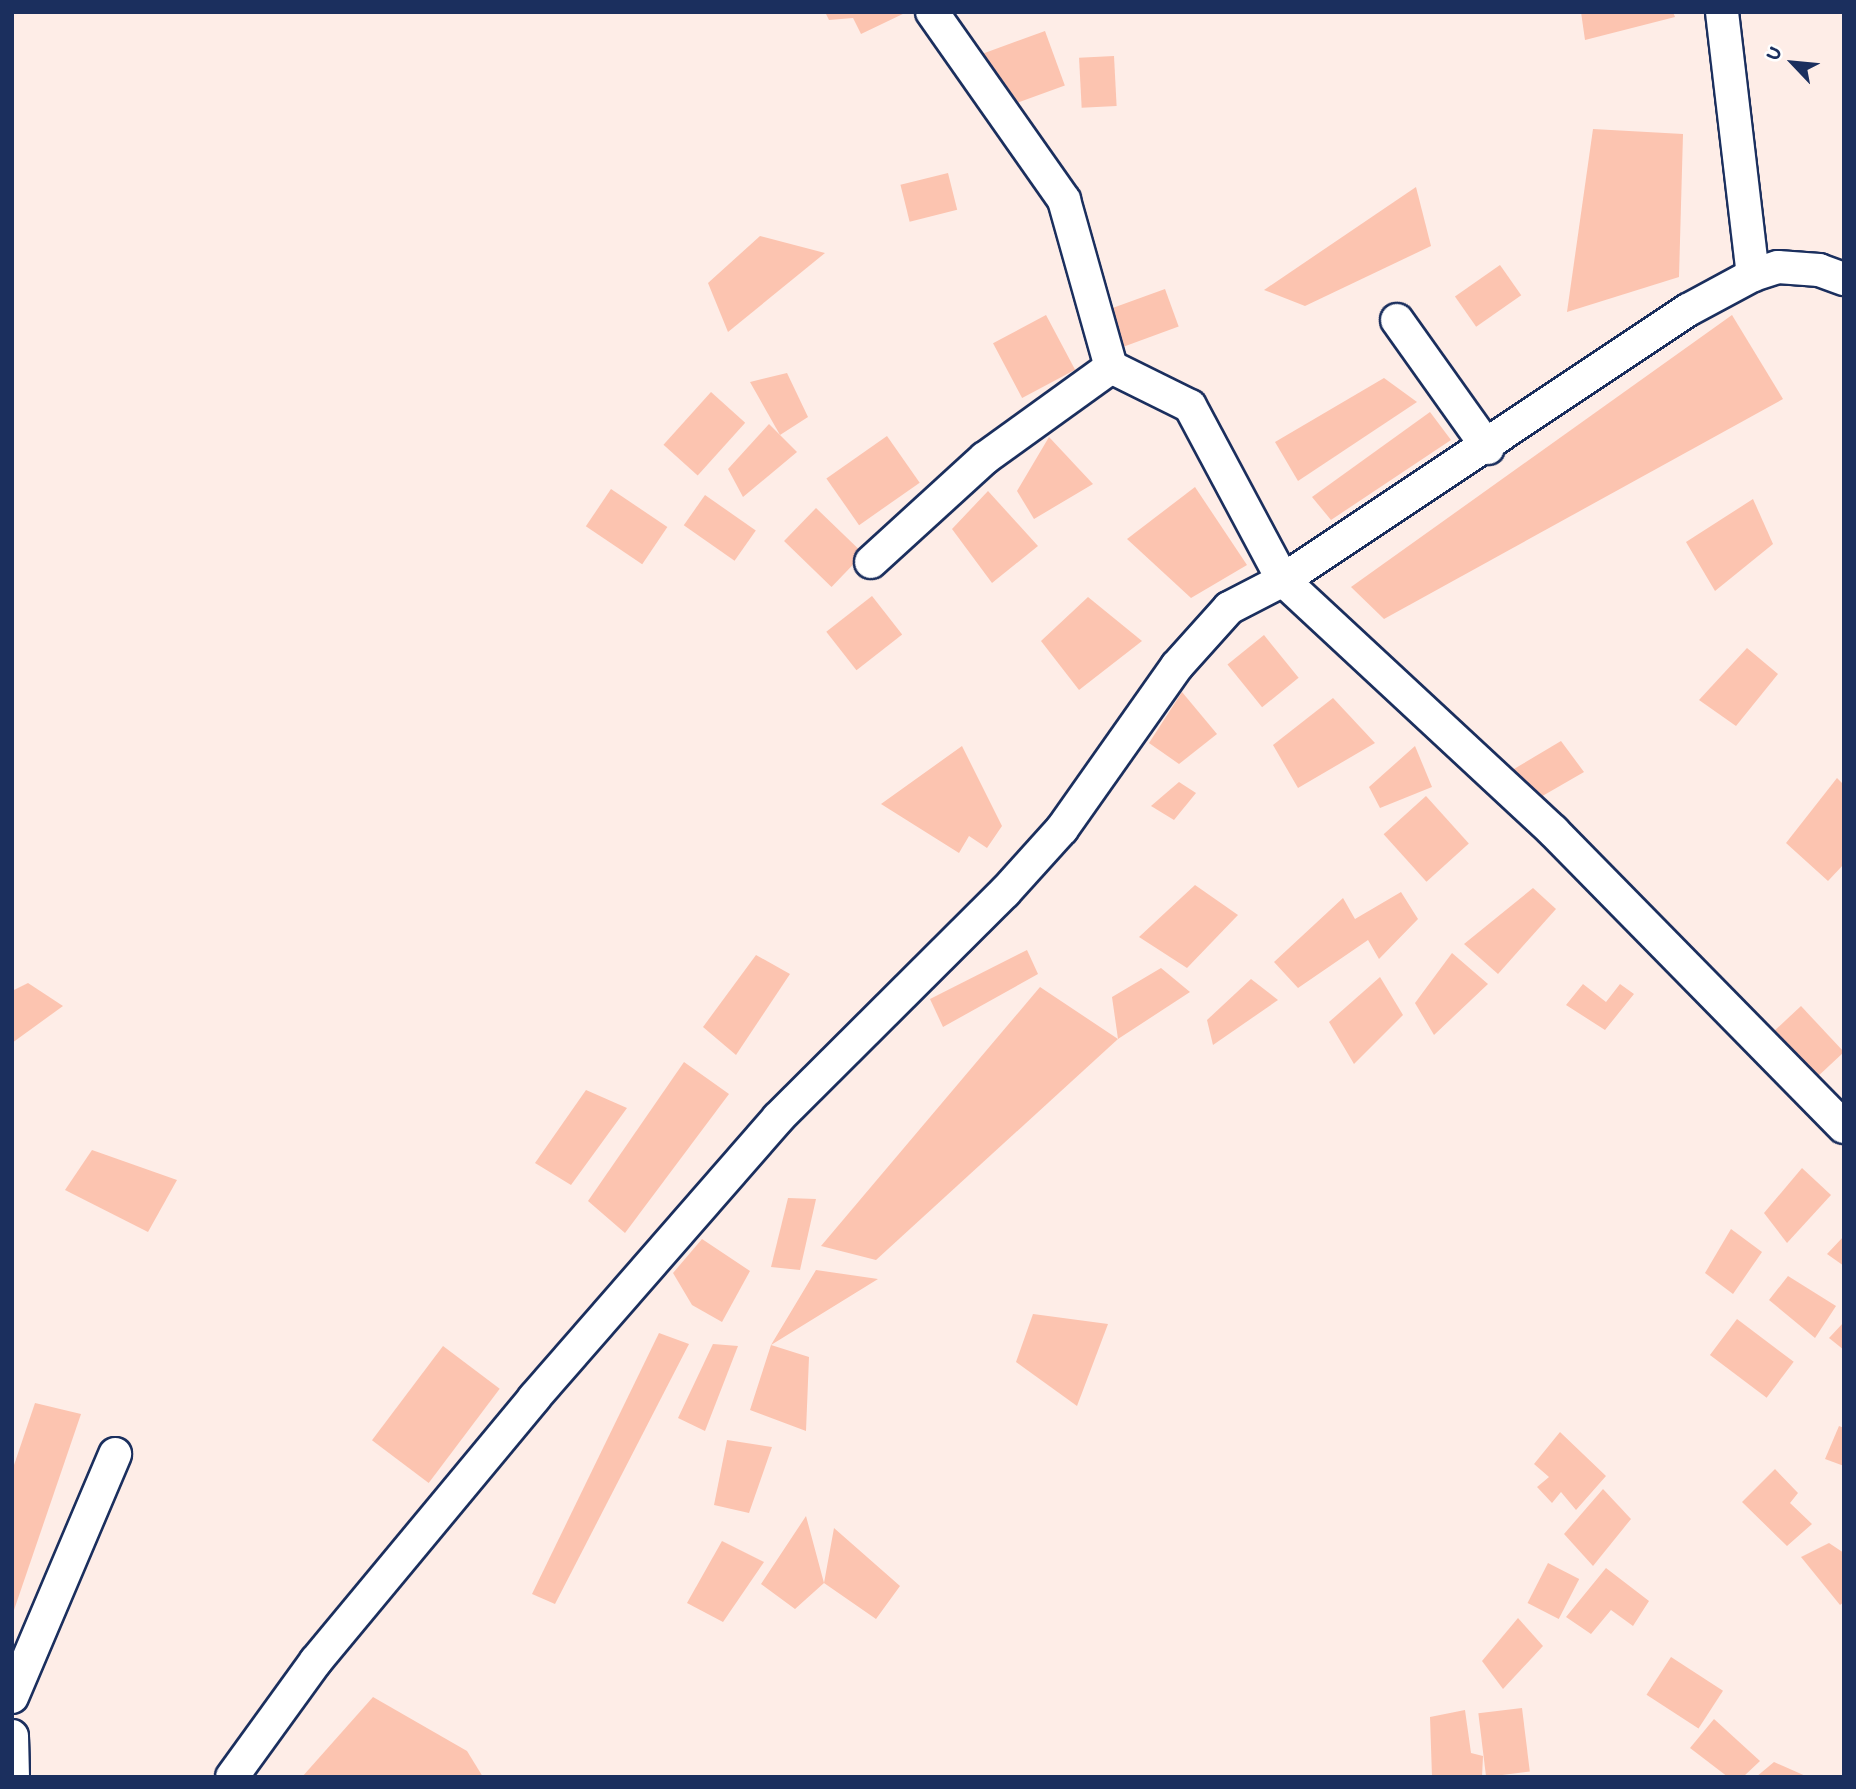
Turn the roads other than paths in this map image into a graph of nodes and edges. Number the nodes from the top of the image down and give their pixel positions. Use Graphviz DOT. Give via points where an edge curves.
graph roads {
  1 [pos="932,12"];
  2 [pos="1722,12"];
  3 [pos="1753,275"];
  4 [pos="1844,279"];
  5 [pos="1396,320"];
  6 [pos="1111,368"];
  7 [pos="1488,448"];
  8 [pos="871,562"];
  9 [pos="1283,580"];
  10 [pos="1844,1127"];
  11 [pos="115,1454"];
  12 [pos="12,1697"];
  13 [pos="12,1736"];
  14 [pos="13,1777"];
  15 [pos="232,1777"];
  1 -- 6 [label="street" via="1064,200"];
  2 -- 3 [label="street"];
  3 -- 4 [label="street" via="1778,267 1819,270"];
  3 -- 7 [label="street" via="1688,310"];
  5 -- 7 [label="street"];
  6 -- 8 [label="street" via="985,458"];
  6 -- 9 [label="street" via="1190,406"];
  7 -- 9 [label="street"];
  9 -- 10 [label="street" via="1553,831"];
  9 -- 15 [label="street" via="1229,608 1177,666 1062,829 778,1118 317,1661"];
  11 -- 12 [label="street"];
  13 -- 14 [label="street"];
}
